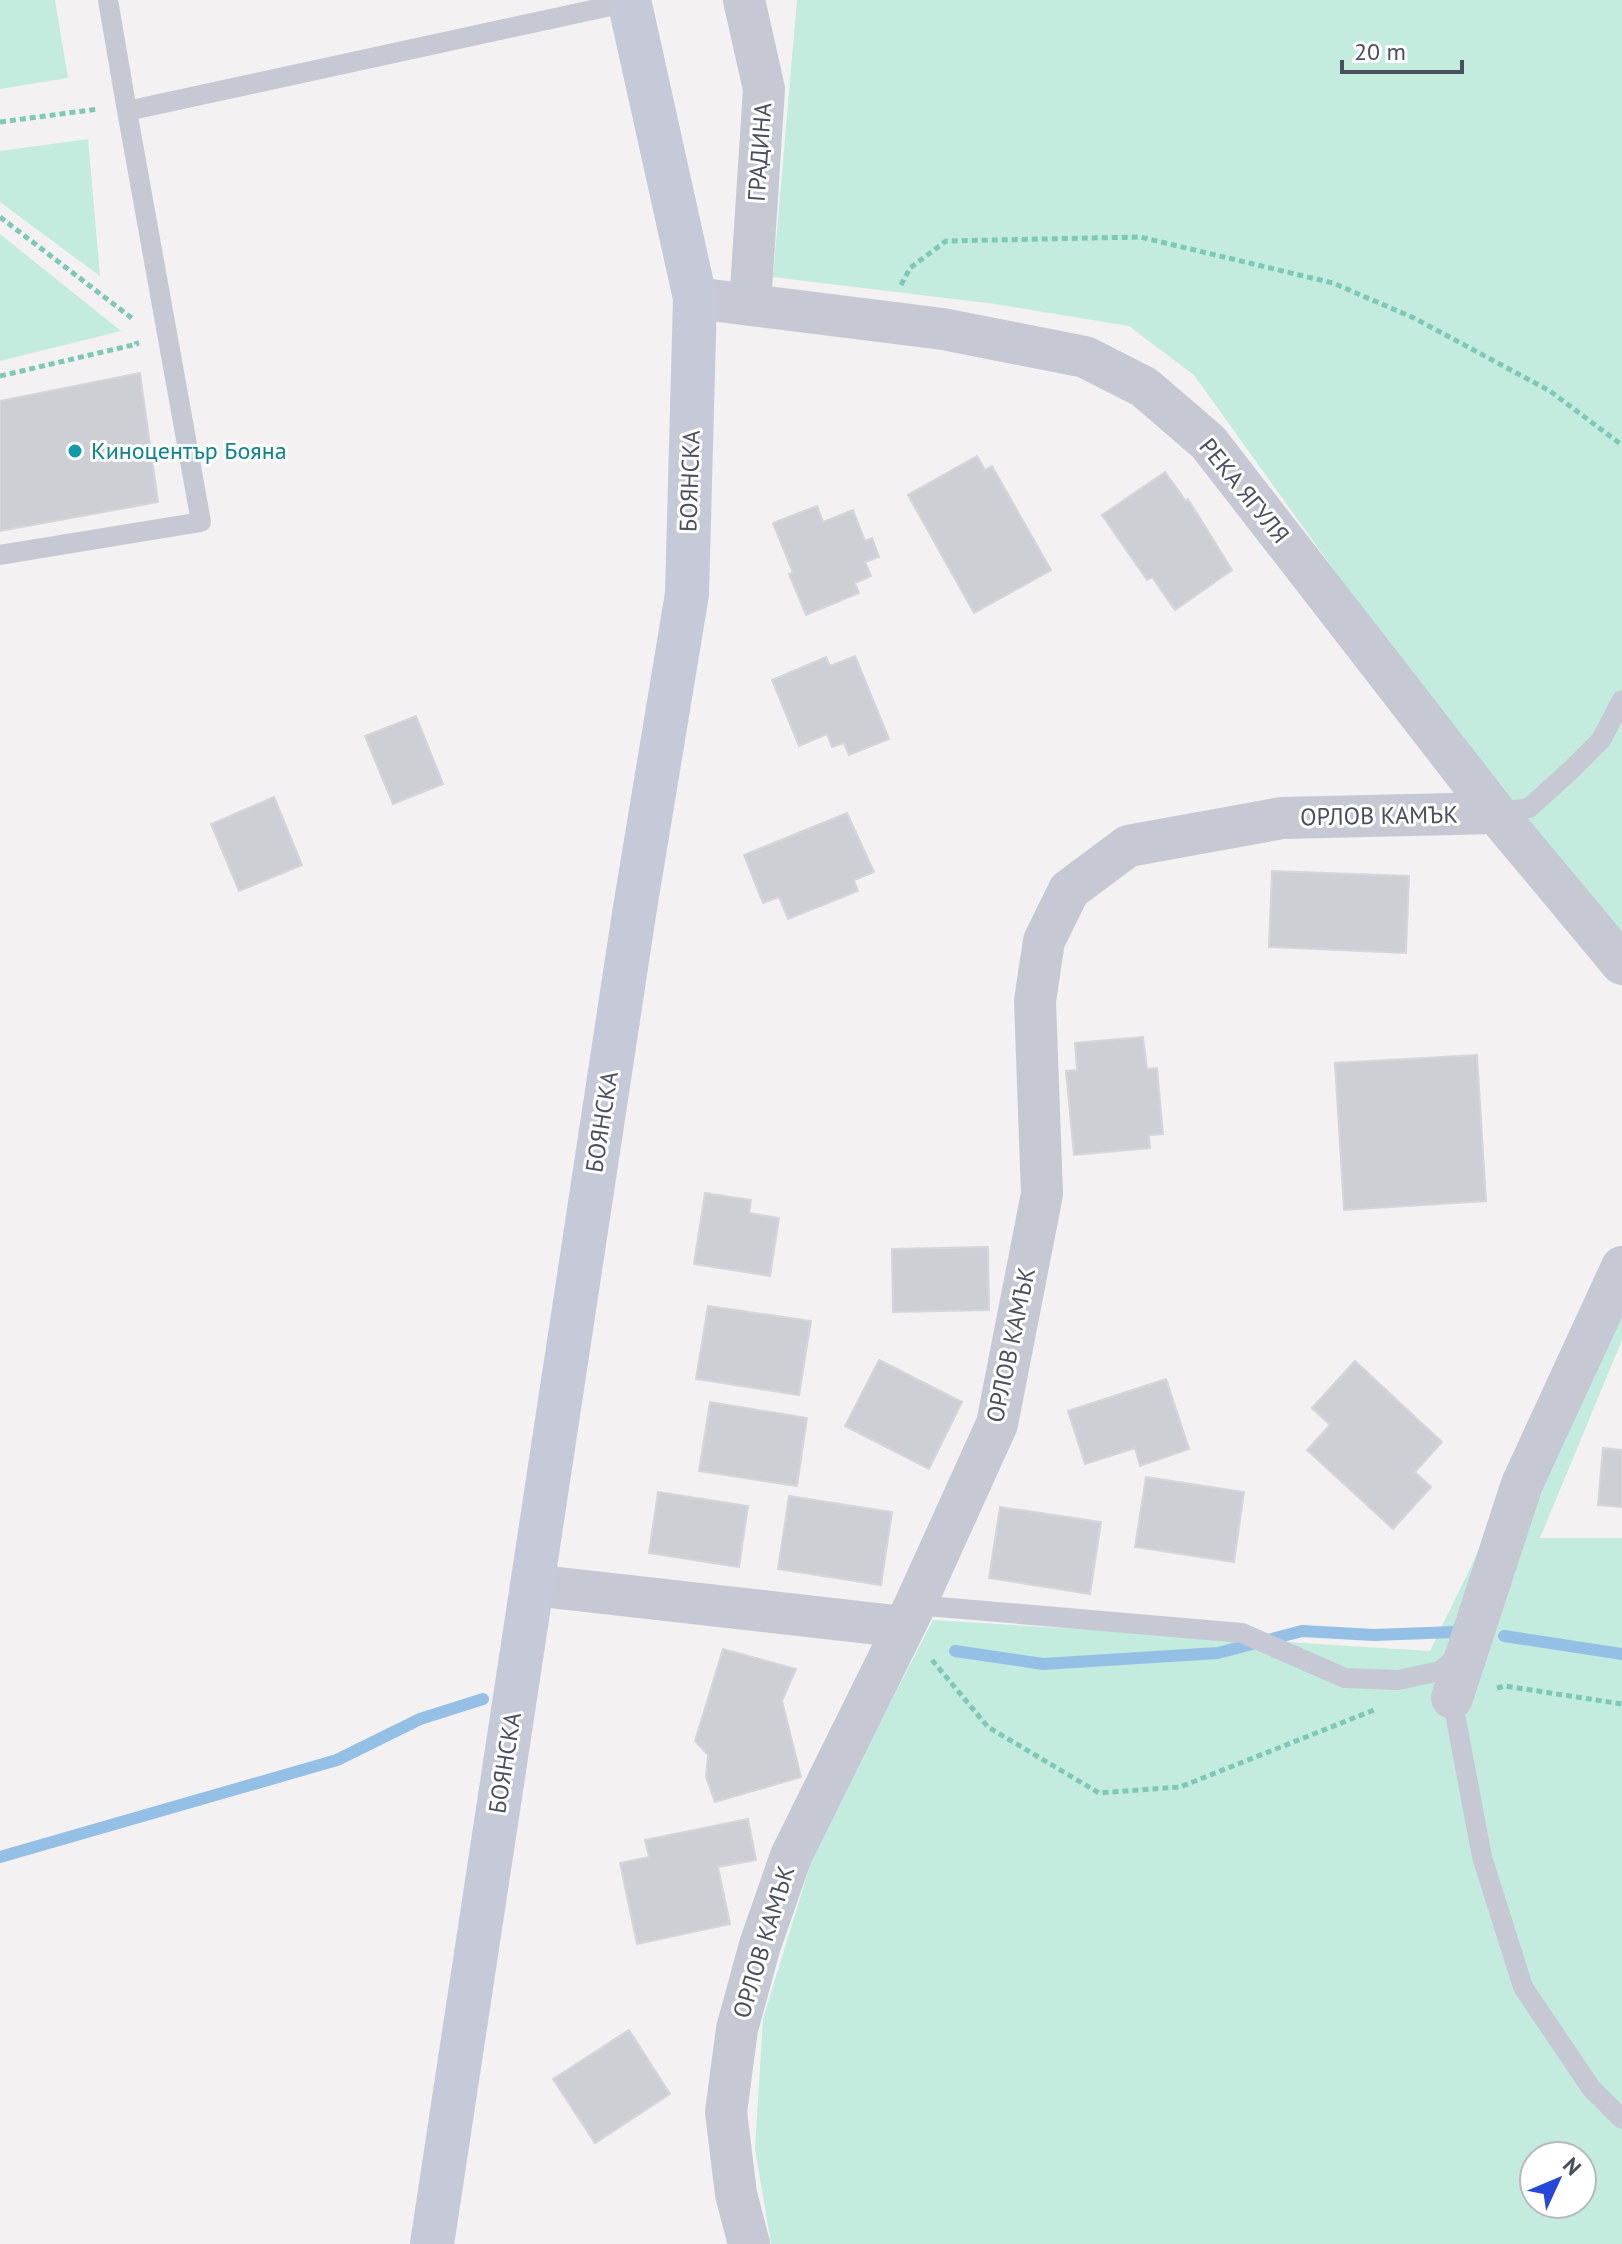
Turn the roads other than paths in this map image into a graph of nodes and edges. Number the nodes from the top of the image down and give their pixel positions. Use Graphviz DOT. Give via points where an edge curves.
graph roads {
  1 [pos="108,0"];
  2 [pos="744,0"];
  3 [pos="629,1"];
  4 [pos="126,108"];
  5 [pos="695,298"];
  6 [pos="750,305"];
  7 [pos="0,555"];
  8 [pos="1622,700"];
  9 [pos="1496,813"];
  10 [pos="1622,964"];
  11 [pos="1622,1267"];
  12 [pos="532,1585"];
  13 [pos="909,1616"];
  14 [pos="1469,1647"];
  15 [pos="1452,1698"];
  16 [pos="1622,2119"];
  17 [pos="432,2244"];
  18 [pos="749,2244"];
  1 -- 4 [label="lane"];
  2 -- 6 [label="street, ГРАДИНА" via="764,89"];
  3 -- 4 [label="lane"];
  3 -- 5 [label="main road, БОЯНСКА"];
  4 -- 7 [label="lane" via="201,522"];
  5 -- 6 [label="street, РЕКА ЯГУЛЯ"];
  5 -- 12 [label="main road, БОЯНСКА" via="687,594"];
  6 -- 9 [label="street, РЕКА ЯГУЛЯ" via="943,329 1085,357 1144,387 1208,442"];
  8 -- 9 [label="lane" via="1601,740 1529,808"];
  9 -- 10 [label="street, РЕКА ЯГУЛЯ"];
  9 -- 13 [label="street, ОРЛОВ КАМЪК" via="1282,818 1128,846 1069,890 1044,941 1035,1001 1042,1194 997,1424"];
  11 -- 14 [label="street" via="1522,1484"];
  12 -- 13 [label="street"];
  12 -- 17 [label="main road, БОЯНСКА"];
  13 -- 14 [label="lane" via="1242,1633 1345,1678 1398,1680 1440,1671"];
  13 -- 18 [label="street, ОРЛОВ КАМЪК" via="791,1856 737,2029 726,2112 736,2194"];
  14 -- 15 [label="street"];
  15 -- 16 [label="lane" via="1482,1857 1523,1987 1591,2088"];
}
